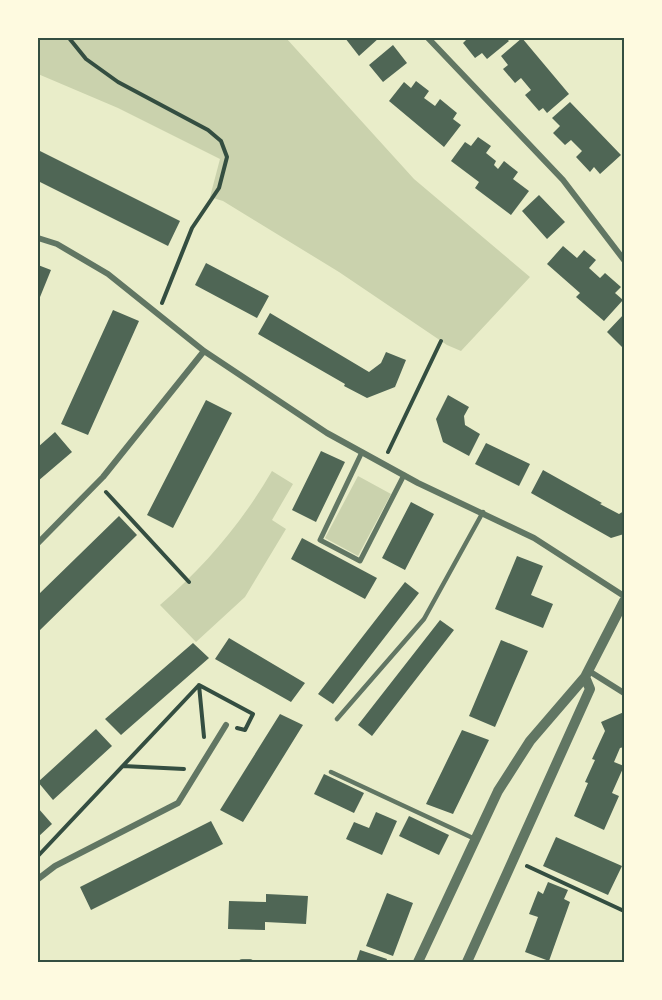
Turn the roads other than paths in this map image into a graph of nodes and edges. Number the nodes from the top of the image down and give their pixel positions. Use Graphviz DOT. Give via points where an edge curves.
graph roads {
  1 [pos="428,38"];
  2 [pos="38,238"];
  3 [pos="624,260"];
  4 [pos="204,351"];
  5 [pos="362,452"];
  6 [pos="404,475"];
  7 [pos="483,512"];
  8 [pos="38,543"];
  9 [pos="624,596"];
  10 [pos="624,601"];
  11 [pos="587,674"];
  12 [pos="624,693"];
  13 [pos="336,719"];
  14 [pos="226,725"];
  15 [pos="331,772"];
  16 [pos="475,839"];
  17 [pos="38,879"];
  18 [pos="242,962"];
  19 [pos="250,963"];
  20 [pos="418,963"];
  21 [pos="467,963"];
  1 -- 3 [label="street" via="563,180"];
  2 -- 4 [label="street" via="57,244 108,274"];
  4 -- 5 [label="street" via="327,434"];
  4 -- 8 [label="street" via="97,483"];
  5 -- 6 [label="street"];
  5 -- 6 [label="street" via="320,540 360,561"];
  6 -- 7 [label="street"];
  7 -- 9 [label="street" via="534,538"];
  7 -- 13 [label="lane" via="424,619"];
  10 -- 11 [label="street"];
  11 -- 12 [label="street"];
  11 -- 16 [label="street" via="530,741 498,791"];
  11 -- 21 [label="street" via="590,689"];
  14 -- 17 [label="street" via="178,803 55,866"];
  15 -- 16 [label="lane"];
  16 -- 20 [label="street"];
  18 -- 19 [label="street"];
}
